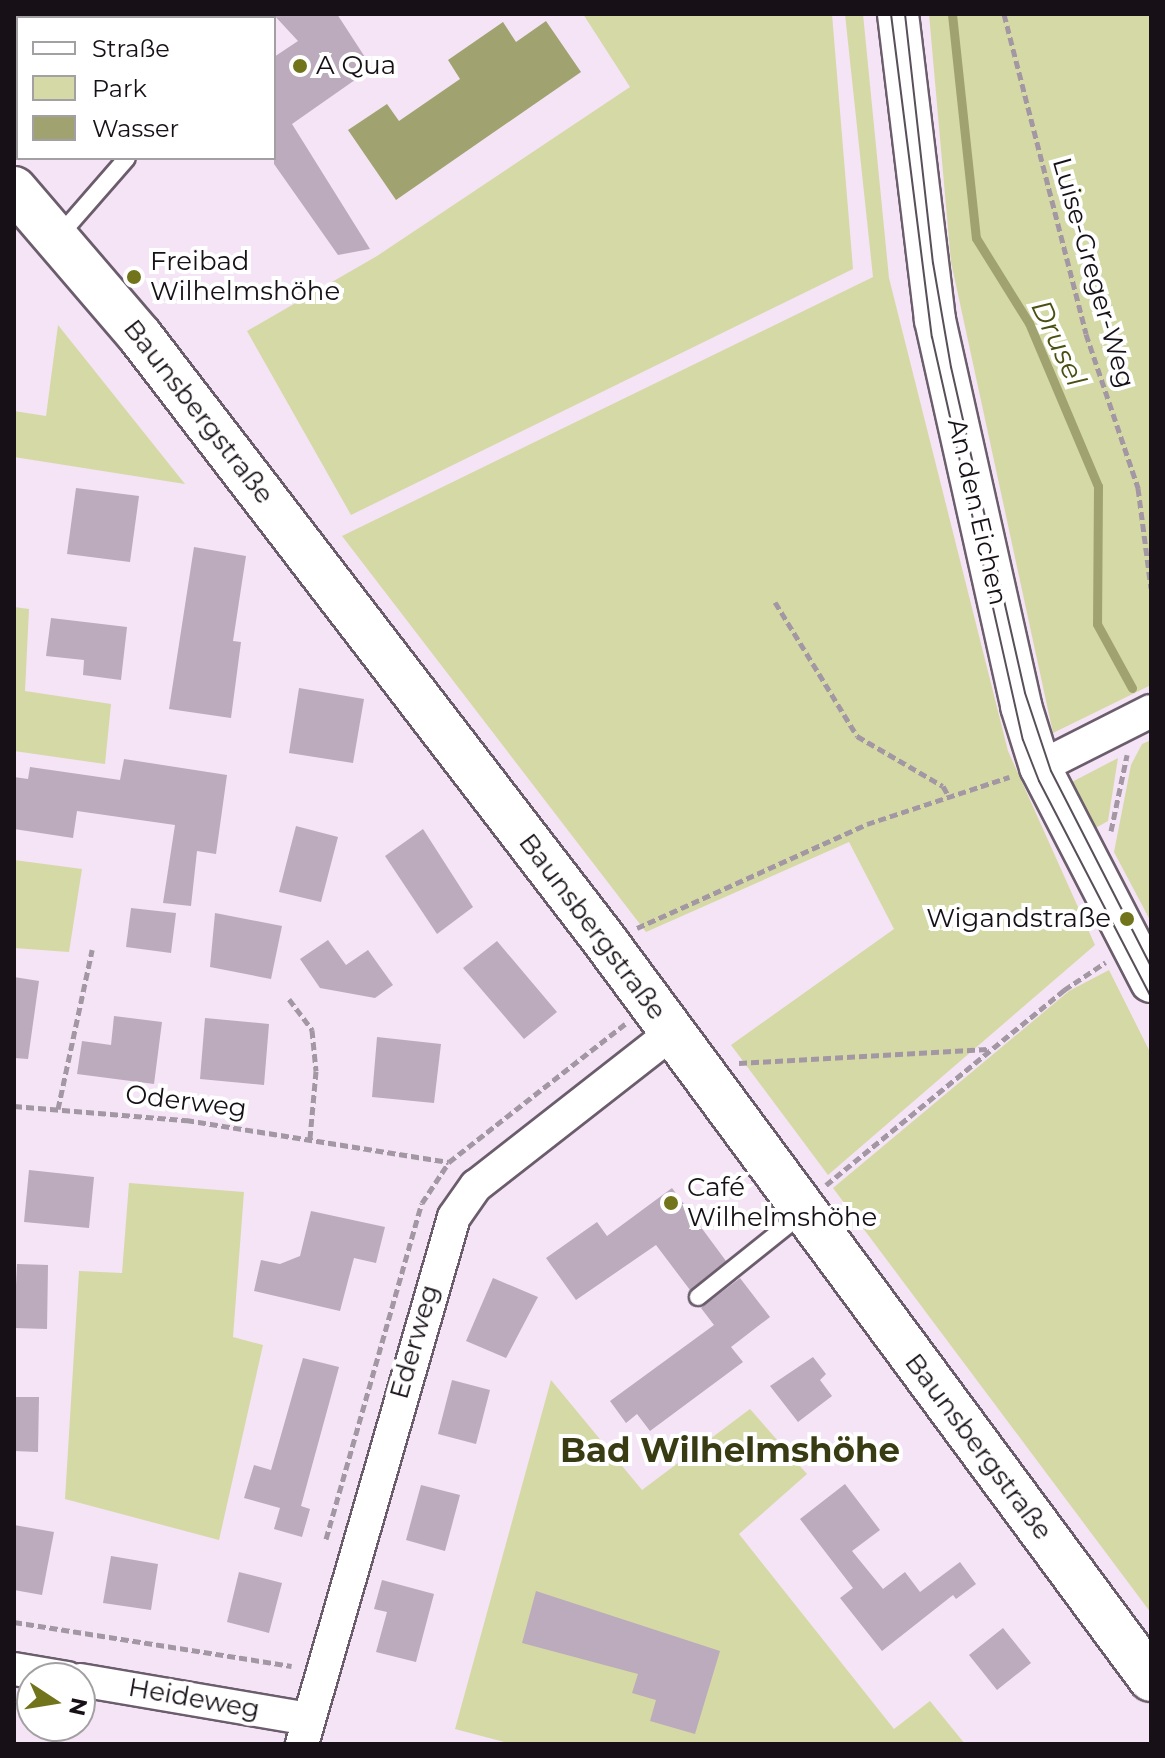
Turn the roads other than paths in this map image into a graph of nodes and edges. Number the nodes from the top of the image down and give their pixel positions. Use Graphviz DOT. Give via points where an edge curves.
graph roads {
  1 [pos="898,14"];
  2 [pos="125,160"];
  3 [pos="14,189"];
  4 [pos="59,236"];
  5 [pos="1143,715"];
  6 [pos="1040,767"];
  7 [pos="1151,982"];
  8 [pos="672,1033"];
  9 [pos="815,1199"];
  10 [pos="698,1297"];
  11 [pos="1151,1679"];
  12 [pos="96,1684"];
  13 [pos="305,1731"];
  1 -- 6 [label="street, An den Eichen" via="935,320 1021,706"];
  2 -- 4 [label="lane"];
  3 -- 4 [label="main road, Baunsbergstraße"];
  4 -- 8 [label="main road, Baunsbergstraße"];
  5 -- 6 [label="street"];
  6 -- 7 [label="street, An den Eichen"];
  8 -- 9 [label="main road, Baunsbergstraße"];
  8 -- 13 [label="street, Ederweg" via="476,1186 454,1217"];
  9 -- 10 [label="lane"];
  9 -- 11 [label="main road, Baunsbergstraße"];
  12 -- 13 [label="street, Heideweg"];
}
